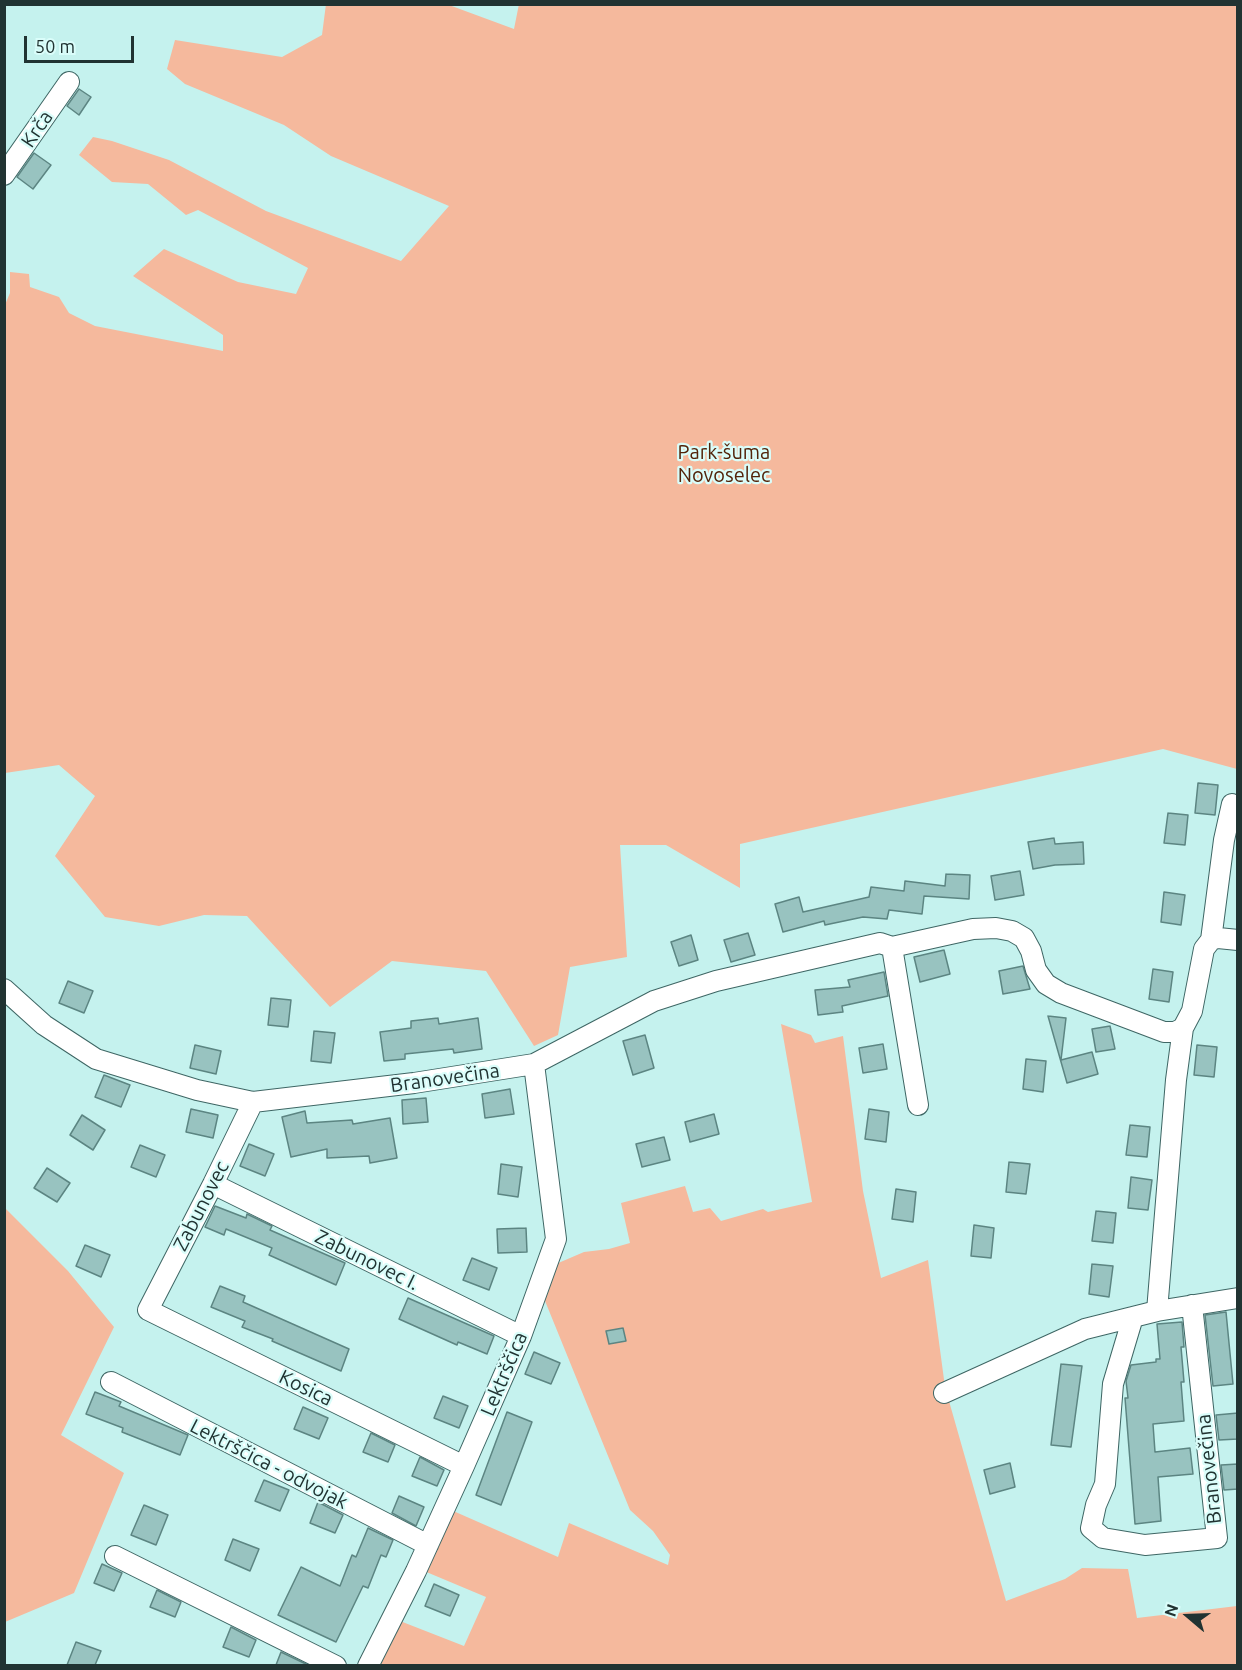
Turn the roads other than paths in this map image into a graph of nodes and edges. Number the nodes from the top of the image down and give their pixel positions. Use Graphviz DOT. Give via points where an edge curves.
graph roads {
  1 [pos="69,82"];
  2 [pos="4,175"];
  3 [pos="1233,804"];
  4 [pos="1211,940"];
  5 [pos="1238,940"];
  6 [pos="892,947"];
  7 [pos="4,989"];
  8 [pos="1182,1028"];
  9 [pos="534,1064"];
  10 [pos="253,1102"];
  11 [pos="918,1104"];
  12 [pos="213,1184"];
  13 [pos="1238,1298"];
  14 [pos="1192,1305"];
  15 [pos="148,1310"];
  16 [pos="1157,1311"];
  17 [pos="1133,1317"];
  18 [pos="521,1336"];
  19 [pos="111,1382"];
  20 [pos="944,1393"];
  21 [pos="464,1466"];
  22 [pos="428,1545"];
  23 [pos="114,1556"];
  24 [pos="336,1665"];
  25 [pos="368,1665"];
  1 -- 2 [label="street, Krča"];
  3 -- 4 [label="street" via="1224,840"];
  4 -- 5 [label="street"];
  4 -- 8 [label="street" via="1204,949 1191,1011"];
  6 -- 8 [label="street, Branovečina" via="973,929 1012,931 1023,938 1046,984 1061,993 1164,1032"];
  6 -- 9 [label="street, Branovečina" via="880,943 716,981 654,1001"];
  6 -- 11 [label="street"];
  7 -- 10 [label="street, Branovečina" via="44,1025 96,1059 197,1090"];
  8 -- 16 [label="street"];
  9 -- 10 [label="street, Branovečina"];
  9 -- 18 [label="street, Lektrščica" via="556,1239"];
  10 -- 12 [label="street, Zabunovec"];
  12 -- 15 [label="street, Zabunovec"];
  12 -- 18 [label="street, Zabunovec I."];
  13 -- 14 [label="street"];
  14 -- 16 [label="street"];
  14 -- 17 [label="street, Branovečina" via="1217,1538 1145,1545 1103,1538 1091,1528 1095,1505 1105,1484 1113,1384"];
  15 -- 21 [label="street, Kosica"];
  16 -- 17 [label="street"];
  17 -- 20 [label="street" via="1085,1329"];
  18 -- 21 [label="street, Lektrščica"];
  19 -- 22 [label="street, Lektrščica - odvojak"];
  21 -- 22 [label="street, Lektrščica"];
  22 -- 25 [label="street, Lektrščica"];
  23 -- 24 [label="street"];
}
